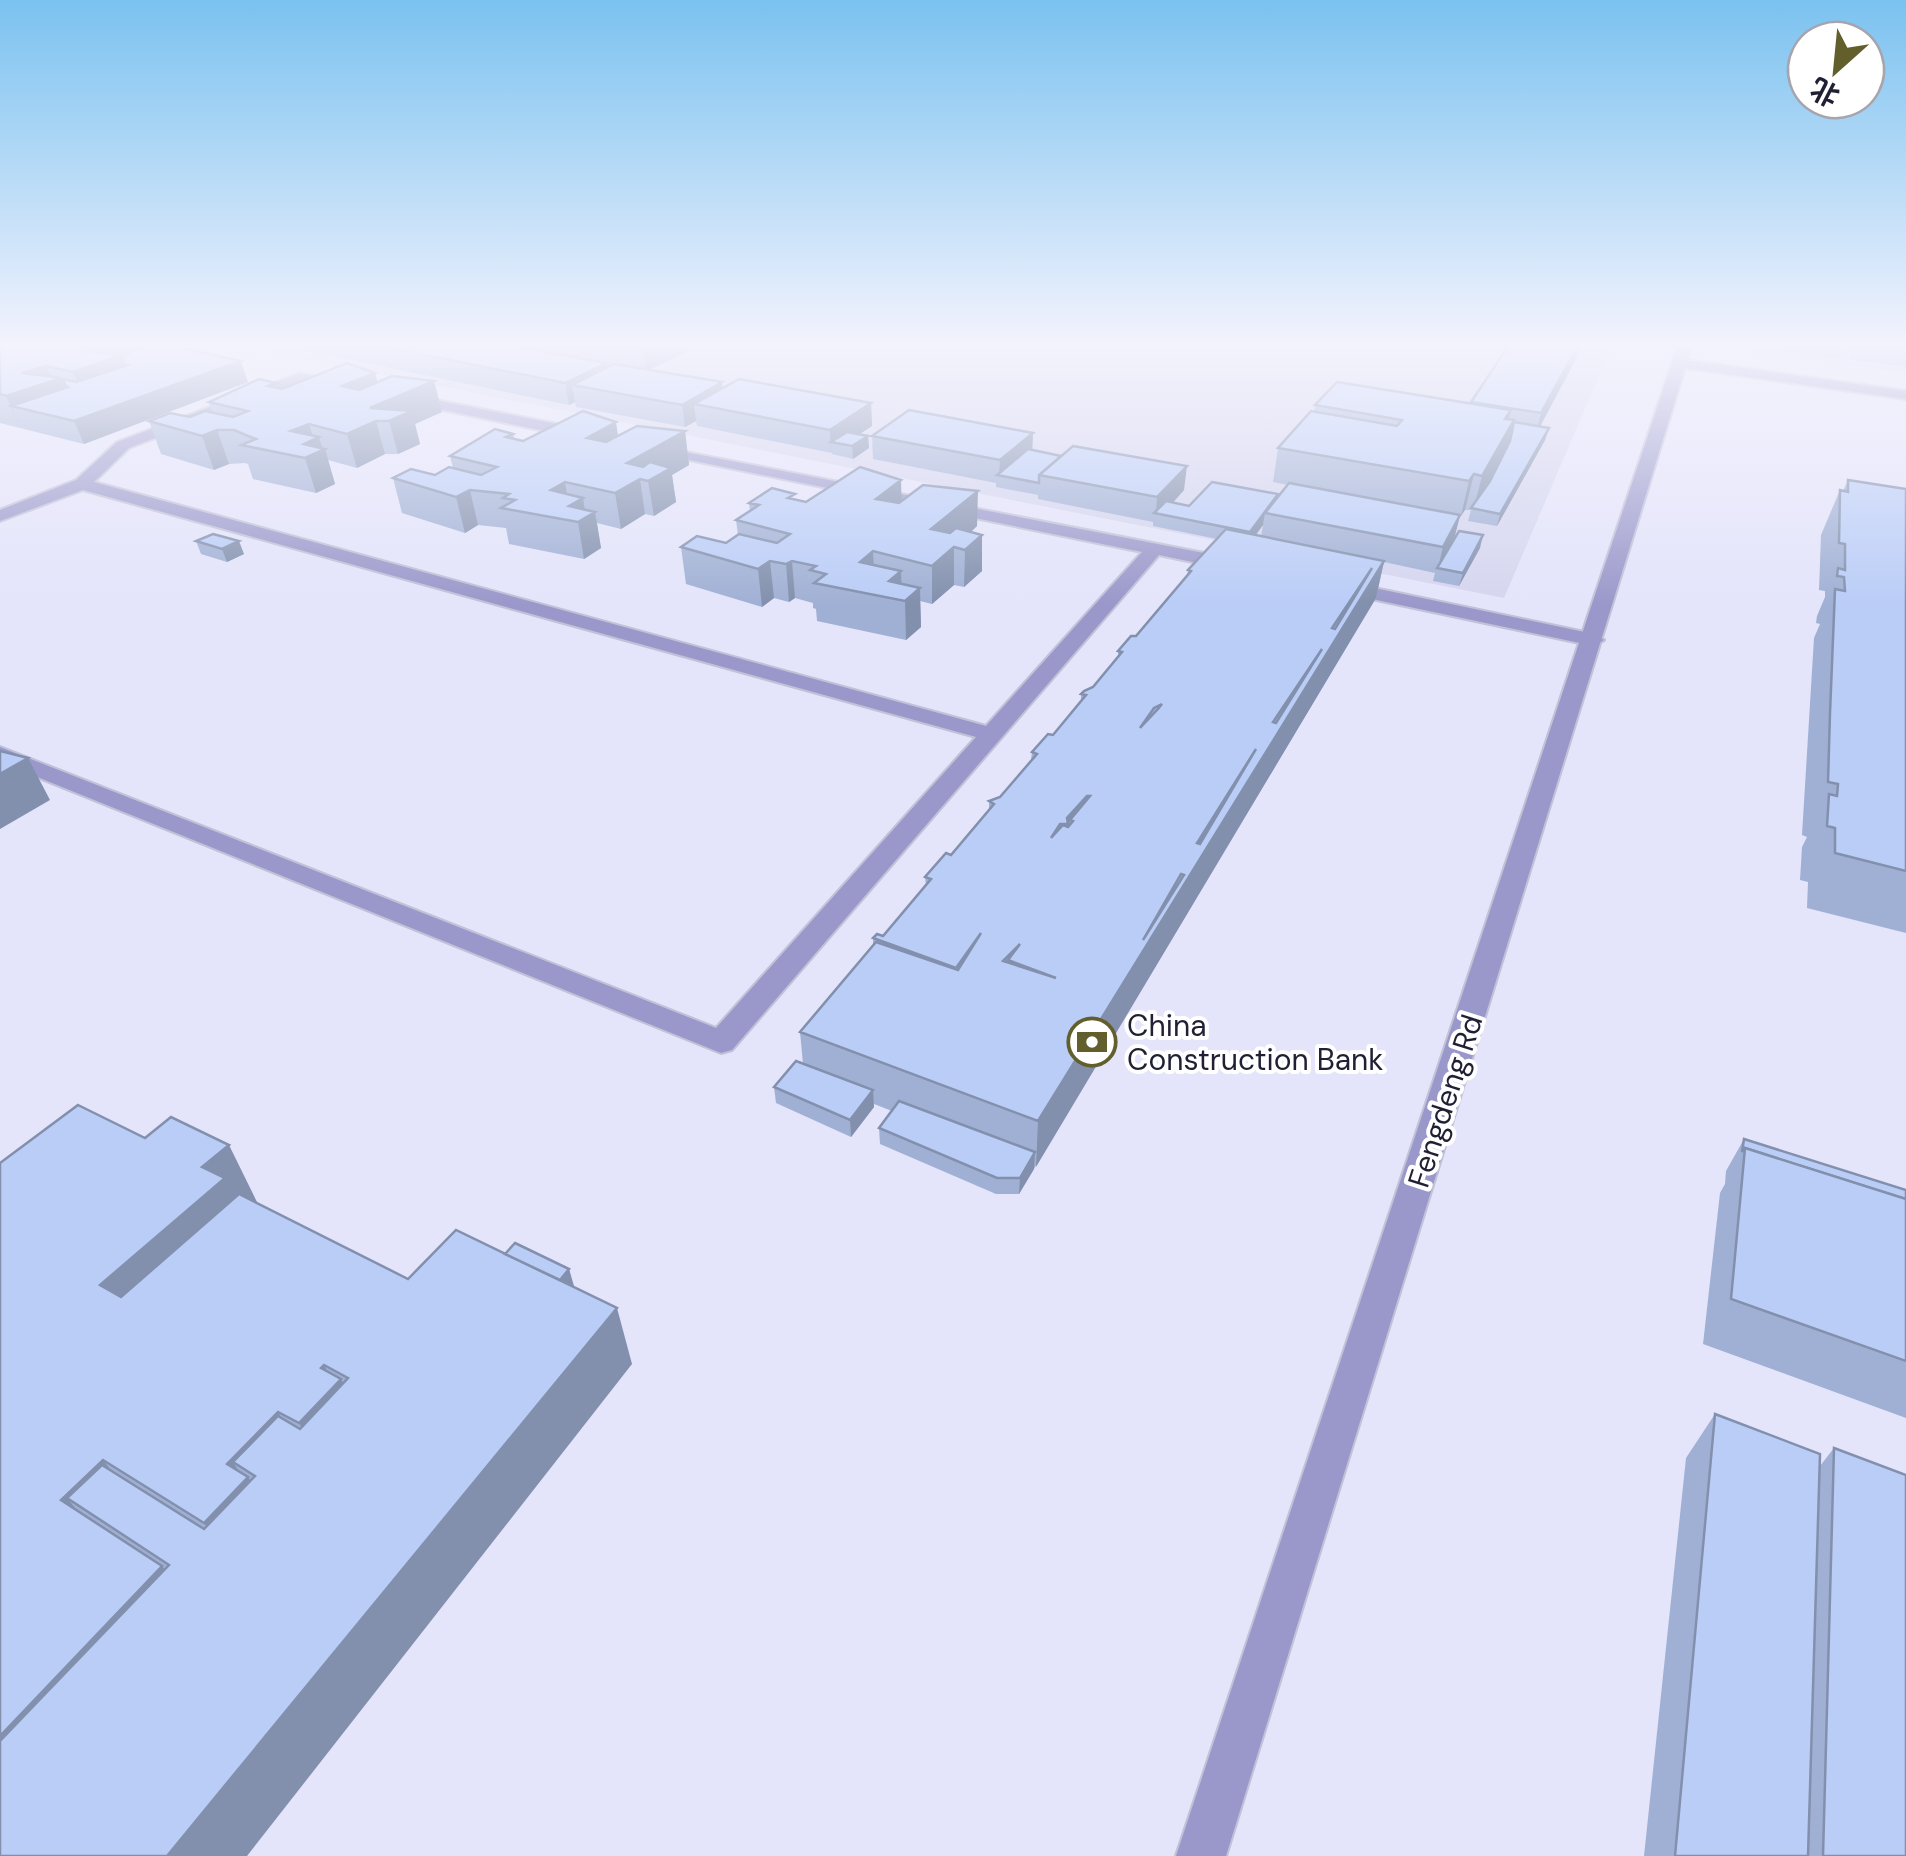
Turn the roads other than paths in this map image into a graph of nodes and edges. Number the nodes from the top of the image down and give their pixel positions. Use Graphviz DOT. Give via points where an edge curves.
graph roads {
  1 [pos="156,432"];
  2 [pos="574,432"];
  3 [pos="1659,432"];
  4 [pos="611,439"];
  5 [pos="630,443"];
  6 [pos="82,484"];
  7 [pos="0,516"];
  8 [pos="1155,548"];
  9 [pos="1251,568"];
  10 [pos="1327,584"];
  11 [pos="1594,640"];
  12 [pos="991,734"];
  13 [pos="0,754"];
  14 [pos="1201,1856"];
  1 -- 6 [label="street" via="123,444"];
  2 -- 4 [label="street"];
  3 -- 11 [label="street, Fengdeng Rd"];
  5 -- 8 [label="street"];
  6 -- 7 [label="street"];
  6 -- 12 [label="street"];
  8 -- 9 [label="street"];
  8 -- 12 [label="street"];
  10 -- 11 [label="street"];
  11 -- 14 [label="street, Fengdeng Rd"];
  12 -- 13 [label="street" via="721,1042"];
}
